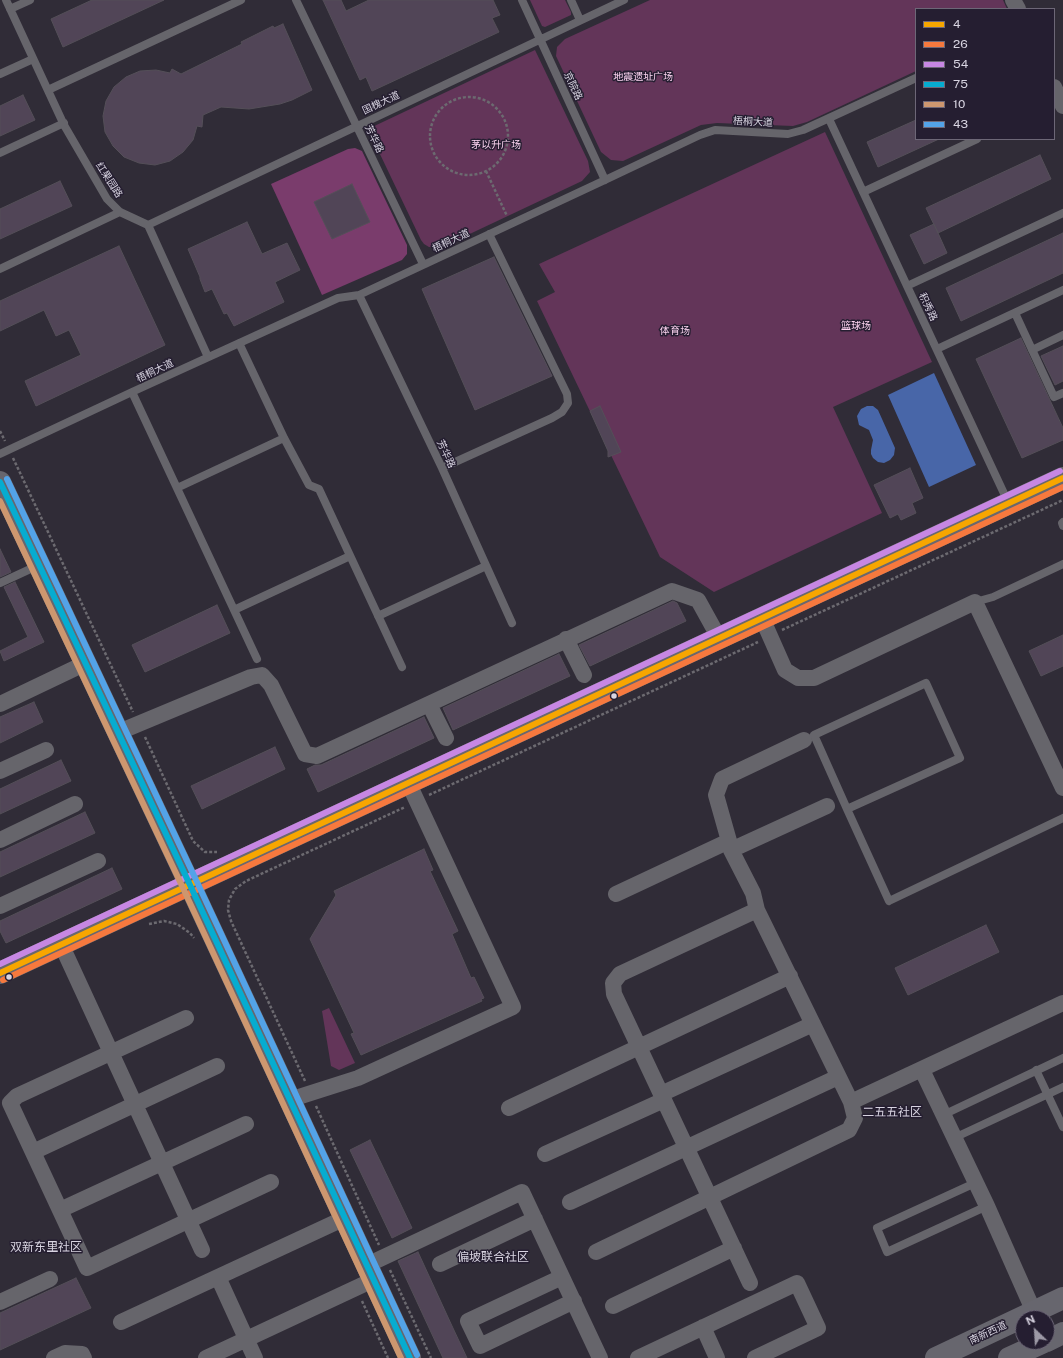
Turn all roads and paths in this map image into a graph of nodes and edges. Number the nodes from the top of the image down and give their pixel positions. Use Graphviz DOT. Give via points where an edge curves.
graph roads {
  1 [pos="6,0"];
  2 [pos="30,0"];
  3 [pos="241,0"];
  4 [pos="296,0"];
  5 [pos="522,0"];
  6 [pos="571,0"];
  7 [pos="624,0"];
  8 [pos="10,9"];
  9 [pos="580,20"];
  10 [pos="540,39"];
  11 [pos="33,59"];
  12 [pos="0,74"];
  13 [pos="915,78"];
  14 [pos="1055,89"];
  15 [pos="48,90"];
  16 [pos="1063,106"];
  17 [pos="829,119"];
  18 [pos="64,123"];
  19 [pos="356,125"];
  20 [pos="975,140"];
  21 [pos="0,153"];
  22 [pos="486,171"];
  23 [pos="606,180"];
  24 [pos="863,192"];
  25 [pos="120,212"];
  26 [pos="1063,213"];
  27 [pos="511,224"];
  28 [pos="148,225"];
  29 [pos="489,234"];
  30 [pos="423,264"];
  31 [pos="0,269"];
  32 [pos="907,286"];
  33 [pos="1063,290"];
  34 [pos="359,295"];
  35 [pos="1015,313"];
  36 [pos="1063,335"];
  37 [pos="240,343"];
  38 [pos="937,349"];
  39 [pos="1032,350"];
  40 [pos="208,357"];
  41 [pos="132,392"];
  42 [pos="1063,393"];
  43 [pos="0,431"];
  44 [pos="284,438"];
  45 [pos="9,450"];
  46 [pos="0,454"];
  47 [pos="442,468"];
  48 [pos="177,488"];
  49 [pos="1062,488"];
  50 [pos="2,491"];
  51 [pos="1008,504"];
  52 [pos="1063,522"];
  53 [pos="1063,526"];
  54 [pos="350,556"];
  55 [pos="1063,564"];
  56 [pos="40,565"];
  57 [pos="486,566"];
  58 [pos="0,583"];
  59 [pos="975,602"];
  60 [pos="234,610"];
  61 [pos="378,616"];
  62 [pos="512,623"];
  63 [pos="766,627"];
  64 [pos="719,638"];
  65 [pos="566,639"];
  66 [pos="257,660"];
  67 [pos="86,664"];
  68 [pos="402,667"];
  69 [pos="584,674"];
  70 [pos="0,704"];
  71 [pos="429,704"];
  72 [pos="138,723"];
  73 [pos="119,732"];
  74 [pos="446,738"];
  75 [pos="804,740"];
  76 [pos="46,750"];
  77 [pos="0,771"];
  78 [pos="1063,786"];
  79 [pos="413,791"];
  80 [pos="76,804"];
  81 [pos="827,806"];
  82 [pos="847,809"];
  83 [pos="1063,818"];
  84 [pos="0,840"];
  85 [pos="730,846"];
  86 [pos="222,851"];
  87 [pos="98,861"];
  88 [pos="190,885"];
  89 [pos="616,894"];
  90 [pos="0,906"];
  91 [pos="757,910"];
  92 [pos="61,944"];
  93 [pos="2,967"];
  94 [pos="790,976"];
  95 [pos="1063,1003"];
  96 [pos="186,1018"];
  97 [pos="813,1024"];
  98 [pos="639,1048"];
  99 [pos="111,1053"];
  100 [pos="1063,1058"];
  101 [pos="217,1066"];
  102 [pos="922,1070"];
  103 [pos="1036,1070"];
  104 [pos="838,1077"];
  105 [pos="1063,1088"];
  106 [pos="310,1093"];
  107 [pos="1048,1094"];
  108 [pos="662,1097"];
  109 [pos="290,1100"];
  110 [pos="851,1102"];
  111 [pos="135,1104"];
  112 [pos="509,1108"];
  113 [pos="943,1115"];
  114 [pos="246,1124"];
  115 [pos="1063,1127"];
  116 [pos="954,1138"];
  117 [pos="687,1148"];
  118 [pos="33,1152"];
  119 [pos="545,1154"];
  120 [pos="161,1163"];
  121 [pos="272,1182"];
  122 [pos="975,1183"];
  123 [pos="710,1197"];
  124 [pos="570,1202"];
  125 [pos="987,1206"];
  126 [pos="60,1210"];
  127 [pos="345,1218"];
  128 [pos="535,1219"];
  129 [pos="188,1221"];
  130 [pos="734,1248"];
  131 [pos="202,1250"];
  132 [pos="596,1252"];
  133 [pos="440,1264"];
  134 [pos="375,1267"];
  135 [pos="218,1277"];
  136 [pos="562,1277"];
  137 [pos="50,1279"];
  138 [pos="750,1283"];
  139 [pos="1063,1298"];
  140 [pos="0,1302"];
  141 [pos="574,1302"];
  142 [pos="613,1306"];
  143 [pos="1033,1310"];
  144 [pos="1038,1310"];
  145 [pos="1015,1321"];
  146 [pos="121,1322"];
  147 [pos="703,1327"];
  148 [pos="246,1339"];
  149 [pos="1026,1350"];
  150 [pos="595,1356"];
  151 [pos="54,1358"];
  152 [pos="84,1358"];
  153 [pos="206,1358"];
  154 [pos="255,1358"];
  155 [pos="410,1358"];
  156 [pos="431,1358"];
  157 [pos="638,1358"];
  158 [pos="717,1358"];
  159 [pos="755,1358"];
  160 [pos="936,1358"];
  161 [pos="1009,1358"];
  1 -- 8 [label="lane, 红果园路"];
  2 -- 8 [label="lane"];
  3 -- 15 [label="lane"];
  4 -- 19 [label="lane, 芳华路"];
  5 -- 10 [label="lane, 京院路"];
  6 -- 9 [label="lane"];
  7 -- 9 [label="lane, 国槐大道"];
  8 -- 11 [label="lane, 红果园路"];
  9 -- 10 [label="lane, 国槐大道"];
  10 -- 19 [label="lane, 国槐大道"];
  10 -- 23 [label="lane, 京院路"];
  11 -- 12 [label="lane"];
  11 -- 15 [label="lane, 红果园路"];
  13 -- 17 [label="lane, 梧桐大道"];
  14 -- 16 [label="street"];
  15 -- 18 [label="lane, 红果园路"];
  17 -- 23 [label="lane, 梧桐大道" via="788,134 715,130"];
  17 -- 24 [label="lane, 积秀路"];
  18 -- 21 [label="lane"];
  18 -- 25 [label="lane, 红果园路" via="108,199"];
  19 -- 28 [label="lane, 国槐大道"];
  19 -- 30 [label="lane, 芳华路"];
  20 -- 24 [label="lane"];
  22 -- 22 [label="path" via="462,174 450,170 434,153 430,139 431,126 446,104 459,98 485,100 504,118 508,130 504,154"];
  22 -- 27 [label="path"];
  23 -- 27 [label="lane, 梧桐大道"];
  24 -- 32 [label="lane, 积秀路"];
  25 -- 28 [label="lane, 红果园路"];
  25 -- 31 [label="lane"];
  26 -- 32 [label="lane"];
  27 -- 29 [label="lane, 梧桐大道"];
  28 -- 40 [label="lane"];
  29 -- 30 [label="lane, 梧桐大道"];
  29 -- 47 [label="lane" via="567,394 568,403 562,412 552,418"];
  30 -- 34 [label="lane, 梧桐大道"];
  32 -- 38 [label="lane, 积秀路"];
  33 -- 35 [label="lane"];
  34 -- 37 [label="lane, 梧桐大道" via="338,298"];
  34 -- 47 [label="lane, 芳华路"];
  35 -- 38 [label="lane"];
  35 -- 39 [label="lane"];
  36 -- 39 [label="lane"];
  37 -- 40 [label="lane, 梧桐大道"];
  37 -- 44 [label="lane"];
  38 -- 51 [label="lane, 积秀路"];
  39 -- 42 [label="lane" via="1054,397"];
  40 -- 41 [label="lane, 梧桐大道"];
  41 -- 45 [label="lane, 梧桐大道"];
  41 -- 48 [label="lane"];
  43 -- 45 [label="path"];
  44 -- 48 [label="lane"];
  44 -- 54 [label="lane" via="309,485 319,489"];
  45 -- 46 [label="lane, 梧桐大道"];
  45 -- 72 [label="path"];
  47 -- 57 [label="lane, 芳华路"];
  48 -- 60 [label="lane"];
  49 -- 51 [label="street"];
  49 -- 63 [label="path"];
  50 -- 56 [label="main road"];
  51 -- 63 [label="street"];
  52 -- 53 [label="lane"];
  54 -- 60 [label="lane"];
  54 -- 61 [label="lane"];
  55 -- 59 [label="lane" via="993,597"];
  56 -- 58 [label="lane"];
  56 -- 67 [label="main road"];
  57 -- 61 [label="lane"];
  57 -- 62 [label="lane, 芳华路"];
  59 -- 63 [label="street" via="814,678 798,678 785,670"];
  59 -- 78 [label="street"];
  60 -- 66 [label="lane"];
  61 -- 68 [label="lane"];
  63 -- 64 [label="street"];
  63 -- 79 [label="path"];
  64 -- 65 [label="street" via="698,600 672,591"];
  64 -- 79 [label="street"];
  65 -- 69 [label="street"];
  65 -- 71 [label="street"];
  67 -- 70 [label="street"];
  67 -- 73 [label="main road"];
  71 -- 72 [label="street" via="317,756 305,754 271,685 262,675 251,677"];
  71 -- 74 [label="street"];
  72 -- 73 [label="street"];
  72 -- 86 [label="path" via="193,841 205,852"];
  73 -- 88 [label="main road"];
  75 -- 85 [label="street" via="722,779 716,795"];
  76 -- 77 [label="street"];
  79 -- 88 [label="street"];
  79 -- 106 [label="path" via="246,881 235,889 229,900 231,921"];
  79 -- 106 [label="street" via="513,1007 358,1078"];
  80 -- 84 [label="street"];
  81 -- 85 [label="street"];
  82 -- 82 [label="lane" via="814,736 926,683 960,758"];
  82 -- 83 [label="lane" via="889,901"];
  85 -- 89 [label="street"];
  85 -- 91 [label="street" via="753,894"];
  87 -- 90 [label="street"];
  88 -- 92 [label="street"];
  88 -- 109 [label="main road"];
  91 -- 94 [label="street"];
  91 -- 98 [label="street" via="620,974 613,983 614,994"];
  92 -- 93 [label="street"];
  92 -- 99 [label="street"];
  94 -- 97 [label="street"];
  94 -- 98 [label="street"];
  95 -- 102 [label="street"];
  96 -- 99 [label="street"];
  97 -- 104 [label="street"];
  97 -- 108 [label="street"];
  98 -- 108 [label="street"];
  98 -- 112 [label="street"];
  99 -- 111 [label="street"];
  99 -- 118 [label="street" via="17,1096 10,1103"];
  100 -- 103 [label="lane"];
  101 -- 111 [label="street"];
  102 -- 110 [label="street"];
  102 -- 113 [label="street"];
  103 -- 107 [label="lane"];
  103 -- 113 [label="lane"];
  104 -- 110 [label="street"];
  104 -- 117 [label="street"];
  105 -- 107 [label="lane"];
  106 -- 109 [label="street"];
  106 -- 134 [label="path"];
  107 -- 115 [label="lane"];
  107 -- 116 [label="lane"];
  108 -- 117 [label="street"];
  108 -- 119 [label="street"];
  109 -- 127 [label="main road"];
  110 -- 123 [label="street" via="855,1118 848,1130"];
  111 -- 118 [label="street"];
  111 -- 120 [label="street"];
  113 -- 116 [label="street"];
  114 -- 120 [label="street"];
  116 -- 122 [label="street"];
  117 -- 123 [label="street"];
  117 -- 124 [label="street"];
  118 -- 126 [label="street"];
  120 -- 126 [label="street"];
  120 -- 129 [label="street"];
  121 -- 129 [label="street"];
  122 -- 125 [label="street"];
  122 -- 125 [label="lane" via="876,1228 888,1252"];
  123 -- 130 [label="street"];
  123 -- 132 [label="street"];
  125 -- 143 [label="street"];
  126 -- 129 [label="street" via="87,1268"];
  127 -- 134 [label="main road"];
  127 -- 135 [label="street"];
  128 -- 133 [label="street"];
  128 -- 134 [label="street" via="522,1192"];
  128 -- 136 [label="street"];
  129 -- 131 [label="street"];
  130 -- 138 [label="street"];
  130 -- 142 [label="street"];
  134 -- 148 [label="street"];
  134 -- 155 [label="main road"];
  134 -- 156 [label="path"];
  135 -- 146 [label="street"];
  135 -- 148 [label="street"];
  136 -- 141 [label="street"];
  136 -- 141 [label="street" via="468,1321 480,1346"];
  137 -- 140 [label="street"];
  139 -- 144 [label="main road, 南新西道"];
  141 -- 150 [label="street"];
  145 -- 160 [label="main road, 南新西道"];
  147 -- 157 [label="street"];
  147 -- 158 [label="street"];
  147 -- 159 [label="street" via="797,1283 818,1328"];
  148 -- 153 [label="street"];
  148 -- 154 [label="street"];
  149 -- 161 [label="main road"];
  151 -- 152 [label="street" via="65,1353 82,1354"];
}
